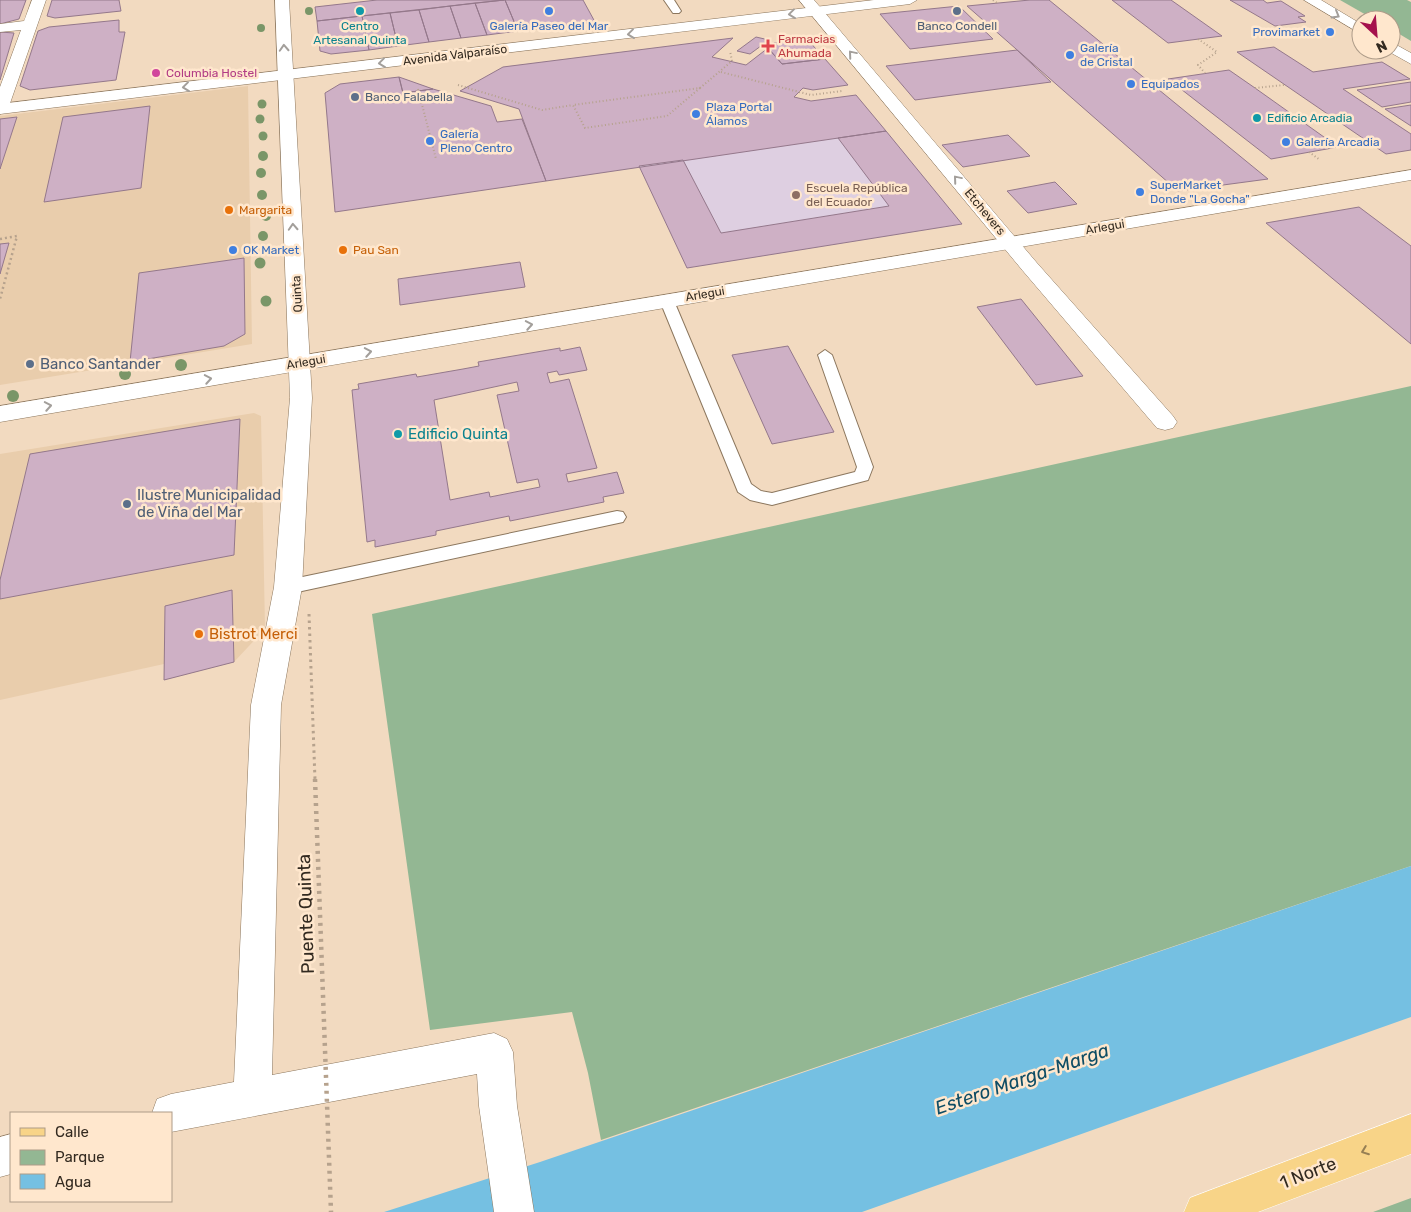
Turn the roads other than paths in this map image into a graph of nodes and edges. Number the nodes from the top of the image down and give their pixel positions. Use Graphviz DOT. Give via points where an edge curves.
graph roads {
  1 [pos="39,0"];
  2 [pos="282,0"];
  3 [pos="669,0"];
  4 [pos="910,0"];
  5 [pos="1311,0"];
  6 [pos="811,6"];
  7 [pos="676,11"];
  8 [pos="1351,24"];
  9 [pos="29,25"];
  10 [pos="0,28"];
  11 [pos="286,75"];
  12 [pos="0,109"];
  13 [pos="1411,175"];
  14 [pos="1011,243"];
  15 [pos="666,301"];
  16 [pos="825,355"];
  17 [pos="300,363"];
  18 [pos="0,414"];
  19 [pos="1165,422"];
  20 [pos="616,517"];
  21 [pos="288,587"];
  22 [pos="252,1096"];
  23 [pos="172,1113"];
  24 [pos="1411,1134"];
  25 [pos="514,1212"];
  26 [pos="1204,1212"];
  1 -- 9 [label="street"];
  11 -- 2 [label="street, Quinta, one-way"];
  3 -- 7 [label="lane"];
  4 -- 6 [label="street, Avenida Valparaíso"];
  5 -- 8 [label="street, one-way"];
  6 -- 11 [label="street, Avenida Valparaíso, one-way"];
  14 -- 6 [label="street, Etchevers, one-way"];
  9 -- 10 [label="street"];
  9 -- 12 [label="street"];
  11 -- 12 [label="street, Avenida Valparaíso, one-way"];
  17 -- 11 [label="street, Quinta, one-way"];
  13 -- 14 [label="street, Arlegui"];
  14 -- 15 [label="street, Arlegui"];
  14 -- 19 [label="street, Etchevers"];
  15 -- 16 [label="lane" via="744,488 756,496 772,499 862,476 865,467"];
  17 -- 15 [label="street, Arlegui, one-way"];
  18 -- 17 [label="street, Arlegui, one-way"];
  17 -- 21 [label="street, Quinta" via="301,398"];
  20 -- 21 [label="lane"];
  21 -- 22 [label="street, Quinta" via="266,705"];
  22 -- 23 [label="street"];
  22 -- 25 [label="street" via="494,1052 498,1106"];
  24 -- 26 [label="main road, 1 Norte, one-way"];
}
